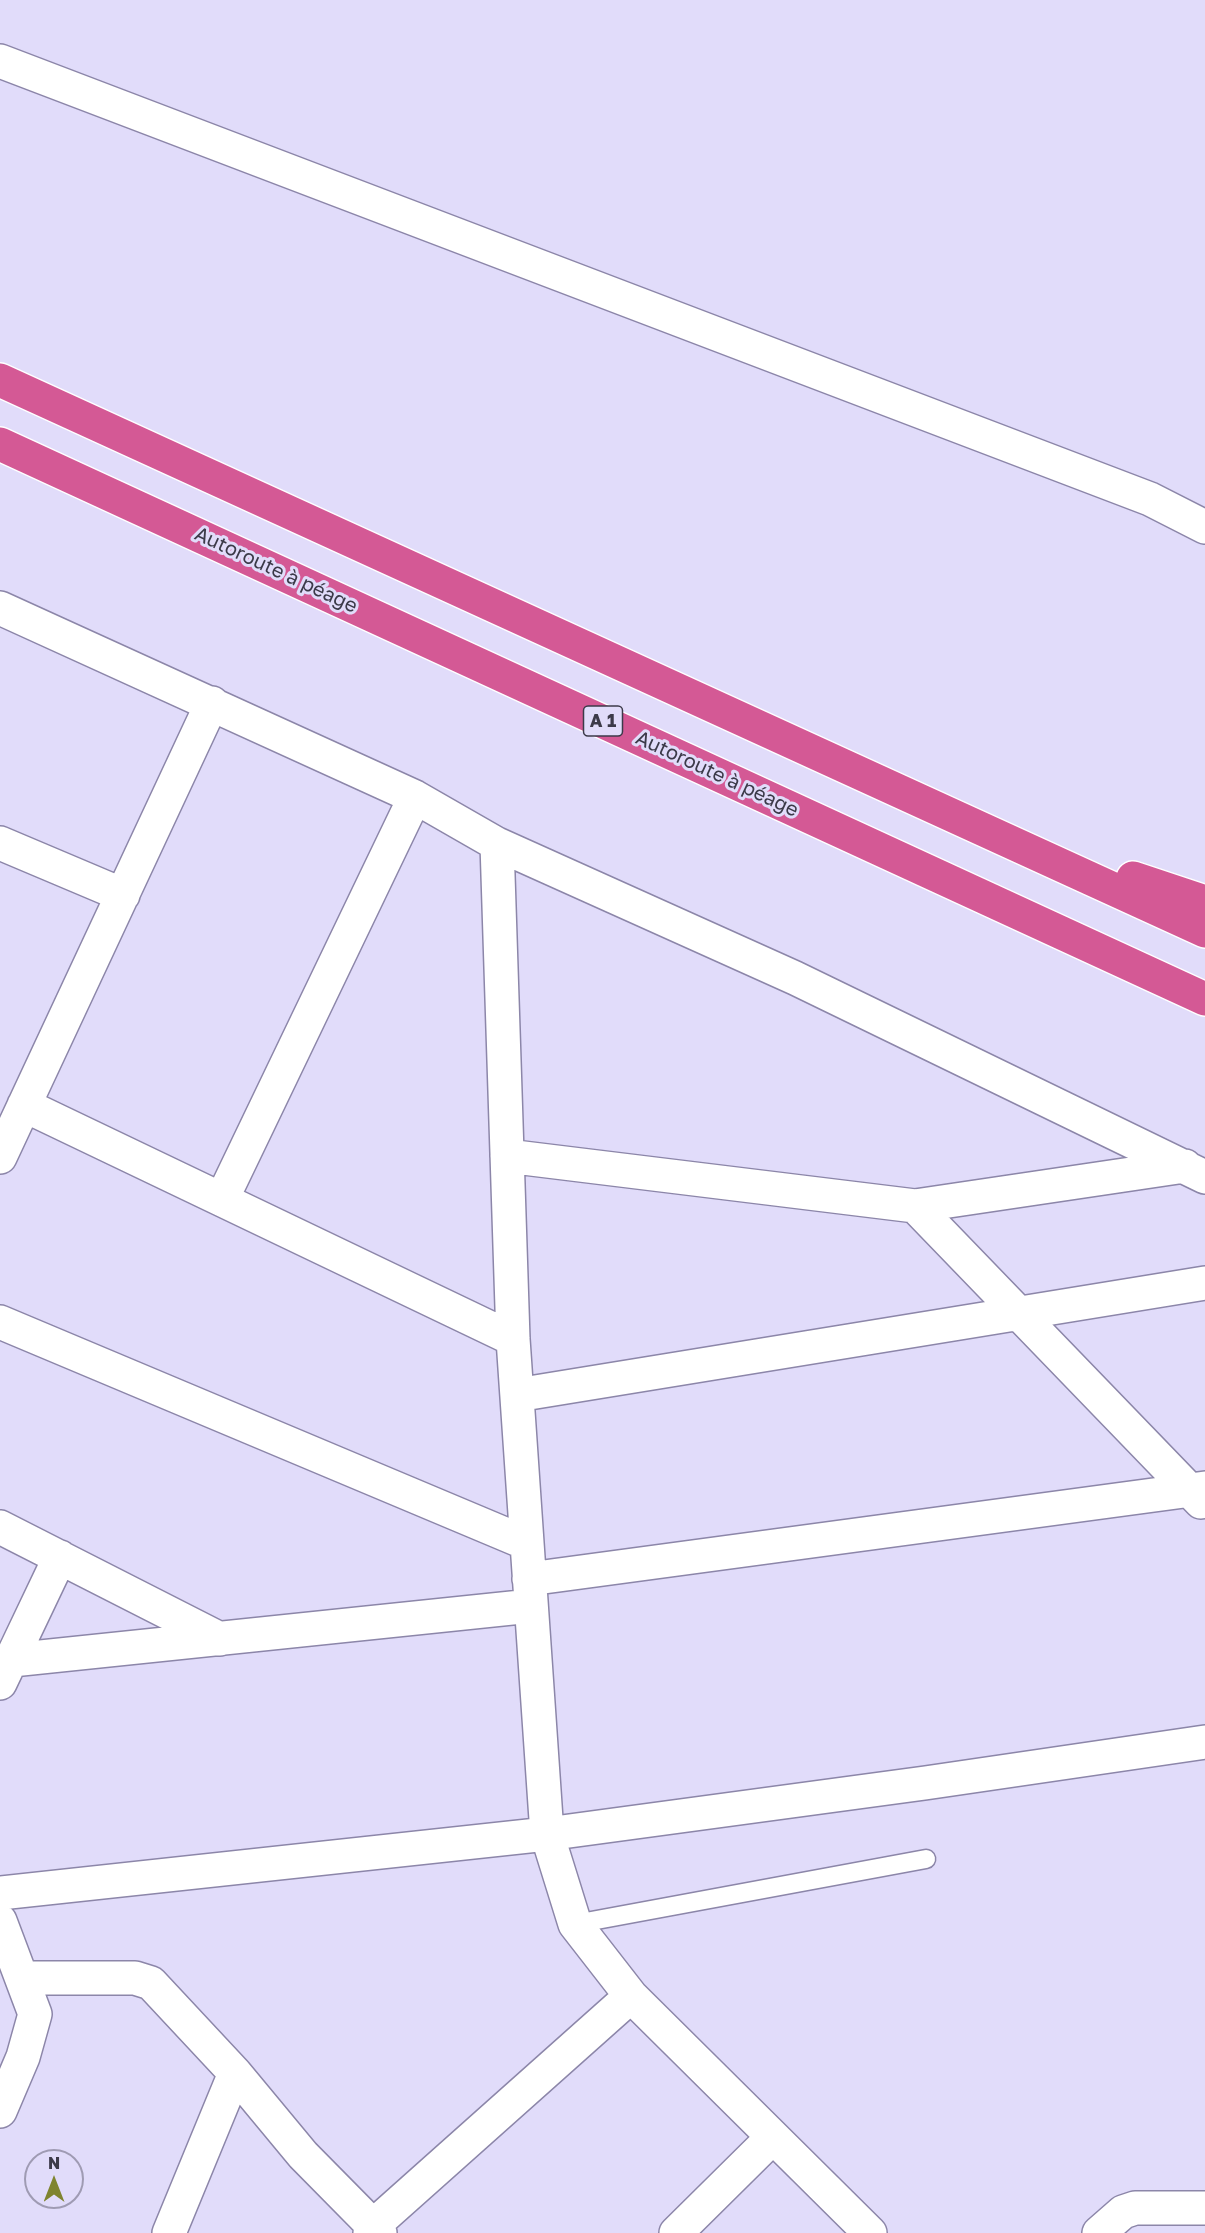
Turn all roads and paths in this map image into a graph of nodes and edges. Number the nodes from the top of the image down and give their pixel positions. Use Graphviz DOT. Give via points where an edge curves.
graph roads {
  1 [pos="0,61"];
  2 [pos="0,380"];
  3 [pos="0,444"];
  4 [pos="1205,527"];
  5 [pos="0,608"];
  6 [pos="212,703"];
  7 [pos="415,797"];
  8 [pos="993,833"];
  9 [pos="0,843"];
  10 [pos="497,844"];
  11 [pos="123,895"];
  12 [pos="1205,902"];
  13 [pos="1205,931"];
  14 [pos="1065,934"];
  15 [pos="1205,999"];
  16 [pos="1205,1017"];
  17 [pos="24,1106"];
  18 [pos="507,1156"];
  19 [pos="0,1157"];
  20 [pos="1195,1172"];
  21 [pos="222,1199"];
  22 [pos="915,1206"];
  23 [pos="1205,1283"];
  24 [pos="1019,1313"];
  25 [pos="0,1322"];
  26 [pos="513,1339"];
  27 [pos="517,1395"];
  28 [pos="1200,1495"];
  29 [pos="0,1527"];
  30 [pos="526,1543"];
  31 [pos="60,1557"];
  32 [pos="530,1592"];
  33 [pos="220,1639"];
  34 [pos="6,1671"];
  35 [pos="1205,1742"];
  36 [pos="547,1834"];
  37 [pos="926,1859"];
  38 [pos="0,1893"];
  39 [pos="0,1922"];
  40 [pos="575,1924"];
  41 [pos="22,1978"];
  42 [pos="631,1996"];
  43 [pos="235,2073"];
  44 [pos="0,2111"];
  45 [pos="773,2137"];
  46 [pos="1205,2208"];
  47 [pos="374,2231"];
  48 [pos="169,2233"];
  49 [pos="676,2233"];
  50 [pos="870,2233"];
  51 [pos="1099,2233"];
  1 -- 4 [label="street" via="1139,494"];
  2 -- 8 [label="highway"];
  3 -- 14 [label="highway, Autoroute à péage / A 1"];
  5 -- 6 [label="street"];
  6 -- 7 [label="street"];
  6 -- 11 [label="street"];
  7 -- 10 [label="street"];
  7 -- 21 [label="street"];
  8 -- 12 [label="highway"];
  8 -- 13 [label="highway"];
  9 -- 11 [label="street"];
  10 -- 18 [label="street"];
  10 -- 20 [label="street" via="795,978"];
  11 -- 17 [label="street"];
  14 -- 15 [label="highway, Autoroute à péage / A 1"];
  14 -- 16 [label="highway"];
  17 -- 19 [label="street"];
  17 -- 21 [label="street"];
  18 -- 22 [label="street"];
  18 -- 26 [label="street"];
  20 -- 22 [label="street"];
  21 -- 26 [label="street"];
  22 -- 24 [label="street"];
  23 -- 24 [label="street"];
  24 -- 27 [label="street"];
  24 -- 28 [label="street"];
  25 -- 30 [label="street"];
  26 -- 27 [label="street"];
  27 -- 30 [label="street"];
  28 -- 32 [label="street"];
  29 -- 31 [label="street"];
  30 -- 32 [label="street"];
  31 -- 33 [label="street"];
  31 -- 34 [label="street"];
  32 -- 33 [label="street"];
  32 -- 36 [label="street"];
  33 -- 34 [label="street"];
  35 -- 36 [label="street"];
  36 -- 38 [label="street"];
  36 -- 40 [label="street"];
  37 -- 40 [label="lane"];
  39 -- 41 [label="street"];
  40 -- 42 [label="street"];
  41 -- 43 [label="street" via="135,1977 151,1983"];
  41 -- 44 [label="street" via="34,2014 23,2057"];
  42 -- 45 [label="street"];
  42 -- 47 [label="street"];
  43 -- 47 [label="street" via="303,2155"];
  43 -- 48 [label="street"];
  45 -- 49 [label="street"];
  45 -- 50 [label="street"];
  46 -- 51 [label="street" via="1135,2208 1123,2212"];
}
